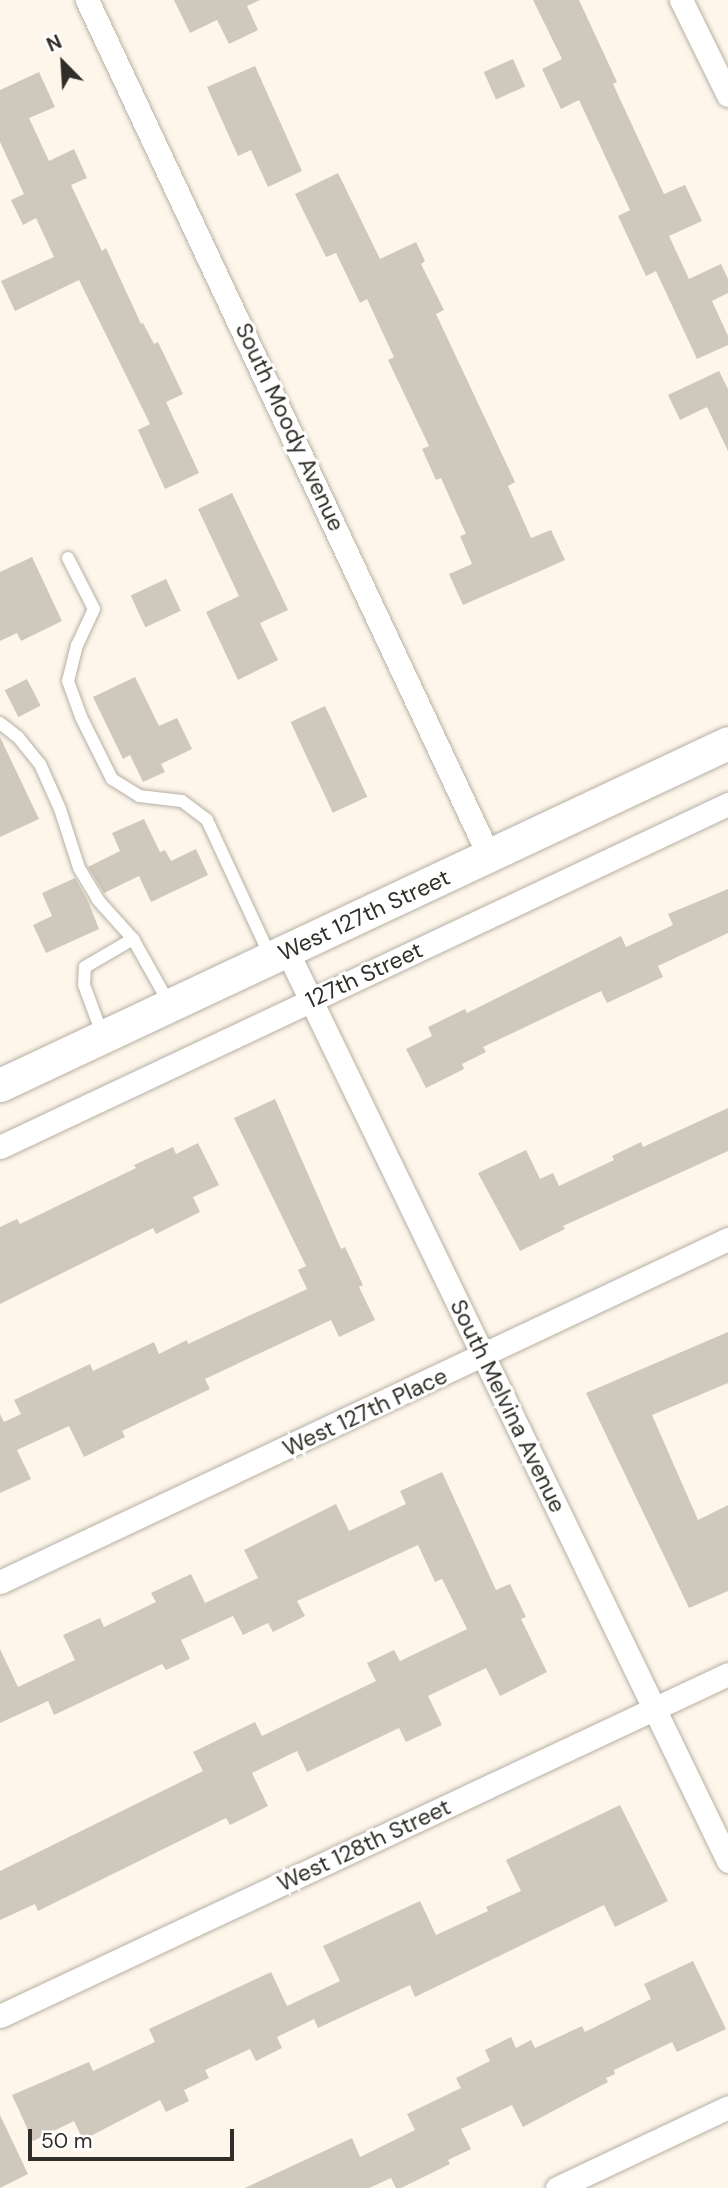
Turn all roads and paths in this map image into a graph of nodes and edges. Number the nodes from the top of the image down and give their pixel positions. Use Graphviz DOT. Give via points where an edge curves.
graph roads {
  1 [pos="87,0"];
  2 [pos="681,0"];
  3 [pos="728,95"];
  4 [pos="68,558"];
  5 [pos="0,723"];
  6 [pos="728,743"];
  7 [pos="728,804"];
  8 [pos="489,856"];
  9 [pos="133,939"];
  10 [pos="279,955"];
  11 [pos="311,1000"];
  12 [pos="171,1006"];
  13 [pos="103,1036"];
  14 [pos="0,1085"];
  15 [pos="0,1147"];
  16 [pos="728,1240"];
  17 [pos="484,1357"];
  18 [pos="0,1582"];
  19 [pos="728,1674"];
  20 [pos="655,1708"];
  21 [pos="728,1861"];
  22 [pos="0,2016"];
  23 [pos="728,2107"];
  24 [pos="557,2188"];
  1 -- 8 [label="street, South Moody Avenue"];
  2 -- 3 [label="street"];
  4 -- 10 [label="lane" via="94,608 77,645 68,681 112,779 139,796 182,801 207,820"];
  5 -- 9 [label="lane" via="40,764 79,868"];
  6 -- 8 [label="main road, West 127th Street"];
  7 -- 11 [label="street, 127th Street"];
  8 -- 10 [label="main road, West 127th Street"];
  9 -- 12 [label="lane"];
  9 -- 13 [label="lane" via="85,967 84,985"];
  10 -- 11 [label="street, South Melvina Avenue"];
  10 -- 12 [label="main road, West 127th Street"];
  11 -- 15 [label="street, 127th Street"];
  11 -- 17 [label="street, South Melvina Avenue"];
  12 -- 13 [label="main road, West 127th Street"];
  13 -- 14 [label="main road, West 127th Street"];
  16 -- 17 [label="street, West 127th Place"];
  17 -- 18 [label="street, West 127th Place"];
  17 -- 20 [label="street, South Melvina Avenue"];
  19 -- 20 [label="street, West 128th Street"];
  20 -- 21 [label="street, South Melvina Avenue"];
  20 -- 22 [label="street, West 128th Street"];
  23 -- 24 [label="street"];
}
